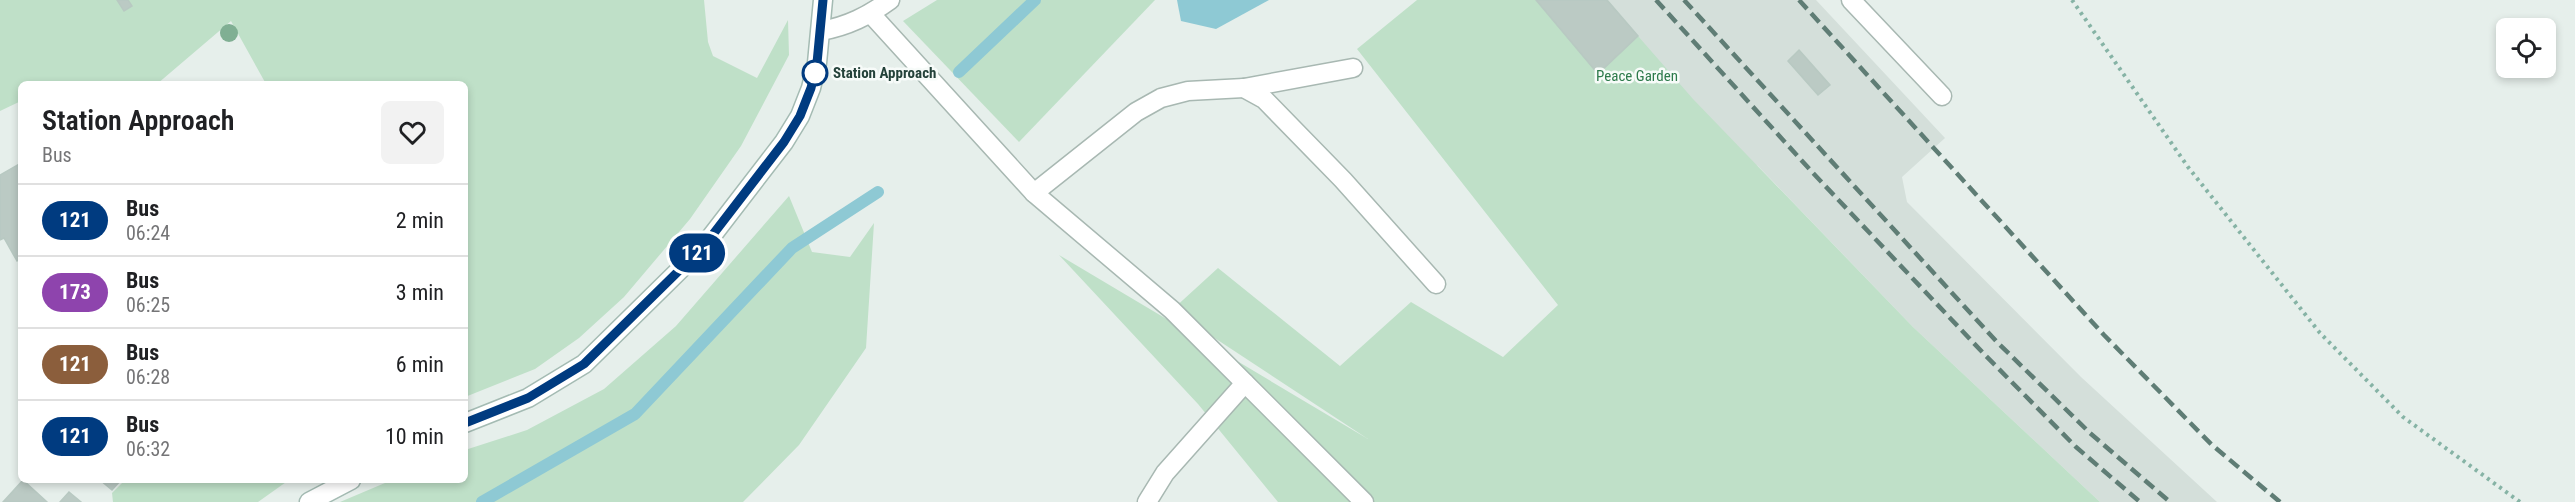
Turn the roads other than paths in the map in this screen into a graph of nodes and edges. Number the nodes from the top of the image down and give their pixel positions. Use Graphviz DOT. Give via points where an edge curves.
graph roads {
  1 [pos="823,0"];
  2 [pos="890,0"];
  3 [pos="1851,0"];
  4 [pos="871,14"];
  5 [pos="821,31"];
  6 [pos="1353,68"];
  7 [pos="1245,88"];
  8 [pos="1942,96"];
  9 [pos="1034,193"];
  10 [pos="1436,284"];
  11 [pos="1245,383"];
  12 [pos="468,422"];
  13 [pos="345,483"];
  14 [pos="309,502"];
  15 [pos="1147,502"];
  16 [pos="1364,502"];
  1 -- 5 [label="main road"];
  2 -- 4 [label="main road"];
  3 -- 8 [label="main road"];
  4 -- 5 [label="main road" via="843,27"];
  4 -- 9 [label="main road"];
  5 -- 12 [label="main road" via="811,88 800,116 704,246 584,364 528,398"];
  6 -- 7 [label="main road"];
  7 -- 9 [label="main road" via="1188,91 1161,98 1136,112"];
  7 -- 10 [label="main road" via="1264,99 1343,180"];
  9 -- 11 [label="main road" via="1172,310"];
  11 -- 15 [label="main road" via="1165,473"];
  11 -- 16 [label="main road"];
  13 -- 14 [label="main road"];
}
